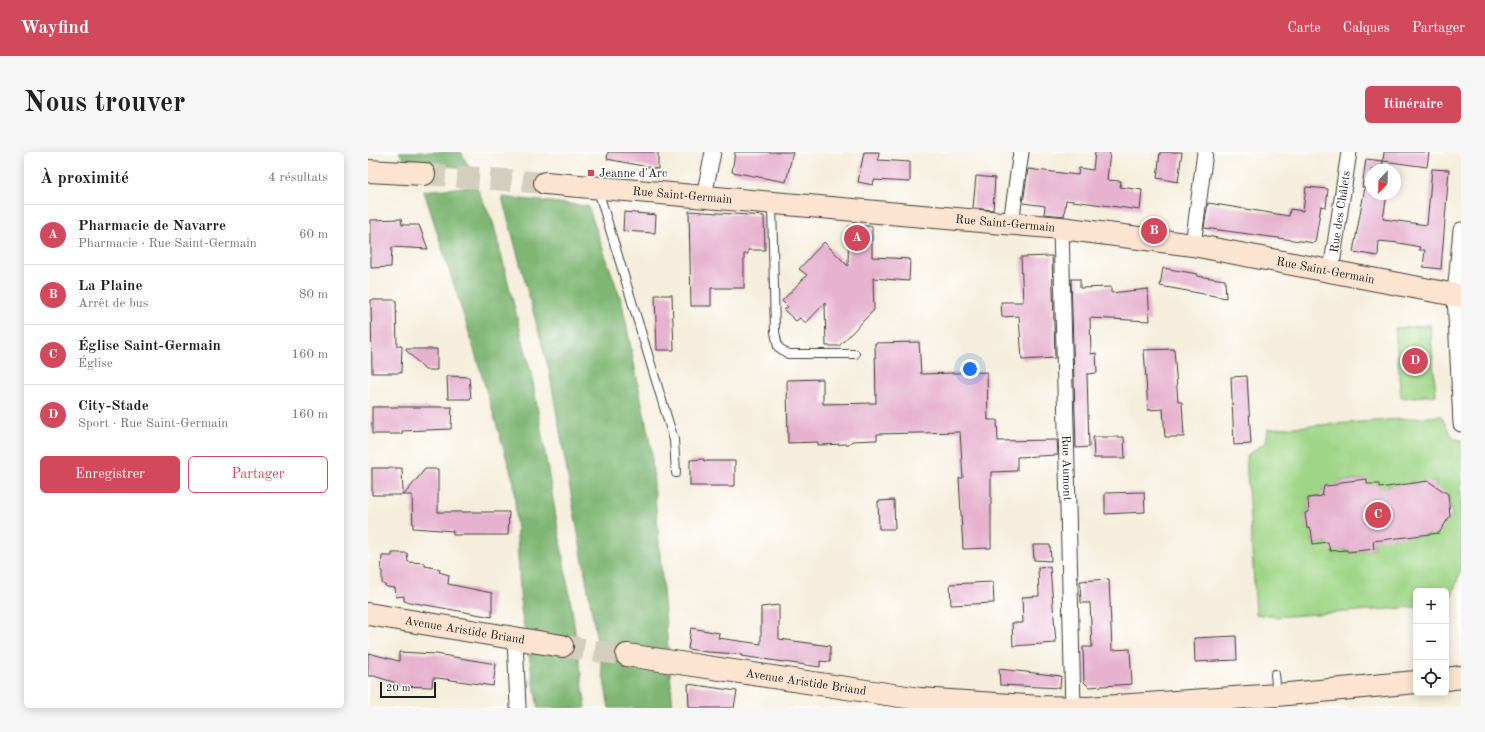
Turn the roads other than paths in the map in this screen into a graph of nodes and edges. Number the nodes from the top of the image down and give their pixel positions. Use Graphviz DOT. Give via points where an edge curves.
graph roads {
  1 [pos="713,152"];
  2 [pos="1021,152"];
  3 [pos="1205,152"];
  4 [pos="1349,152"];
  5 [pos="368,171"];
  6 [pos="424,174"];
  7 [pos="545,183"];
  8 [pos="597,187"];
  9 [pos="704,196"];
  10 [pos="772,202"];
  11 [pos="1011,223"];
  12 [pos="1061,228"];
  13 [pos="1461,230"];
  14 [pos="1193,245"];
  15 [pos="1331,271"];
  16 [pos="1458,295"];
  17 [pos="855,354"];
  18 [pos="1461,424"];
  19 [pos="676,473"];
  20 [pos="368,614"];
  21 [pos="515,639"];
  22 [pos="562,646"];
  23 [pos="627,655"];
  24 [pos="1275,674"];
  25 [pos="1461,677"];
  26 [pos="1449,679"];
  27 [pos="1413,682"];
  28 [pos="1277,695"];
  29 [pos="1073,707"];
  30 [pos="518,708"];
  1 -- 9 [label="street"];
  2 -- 11 [label="street"];
  3 -- 14 [label="street"];
  4 -- 15 [label="street, Rue des Châlets"];
  5 -- 6 [label="main road"];
  7 -- 8 [label="main road, Rue Saint-Germain"];
  8 -- 9 [label="main road, Rue Saint-Germain"];
  8 -- 19 [label="lane" via="674,440"];
  9 -- 10 [label="main road, Rue Saint-Germain"];
  10 -- 11 [label="main road, Rue Saint-Germain"];
  10 -- 17 [label="lane" via="775,332 778,347 788,354"];
  11 -- 12 [label="main road, Rue Saint-Germain"];
  12 -- 14 [label="main road, Rue Saint-Germain"];
  12 -- 29 [label="street, Rue Aumont"];
  13 -- 16 [label="street"];
  14 -- 15 [label="main road, Rue Saint-Germain"];
  15 -- 16 [label="main road, Rue Saint-Germain"];
  16 -- 18 [label="street"];
  20 -- 21 [label="main road, Avenue Aristide Briand"];
  21 -- 22 [label="main road, Avenue Aristide Briand"];
  21 -- 30 [label="street"];
  23 -- 29 [label="main road, Avenue Aristide Briand" via="920,699"];
  24 -- 28 [label="lane"];
  25 -- 26 [label="main road"];
  27 -- 28 [label="main road, Avenue Aristide Briand"];
  28 -- 29 [label="main road, Avenue Aristide Briand"];
}
